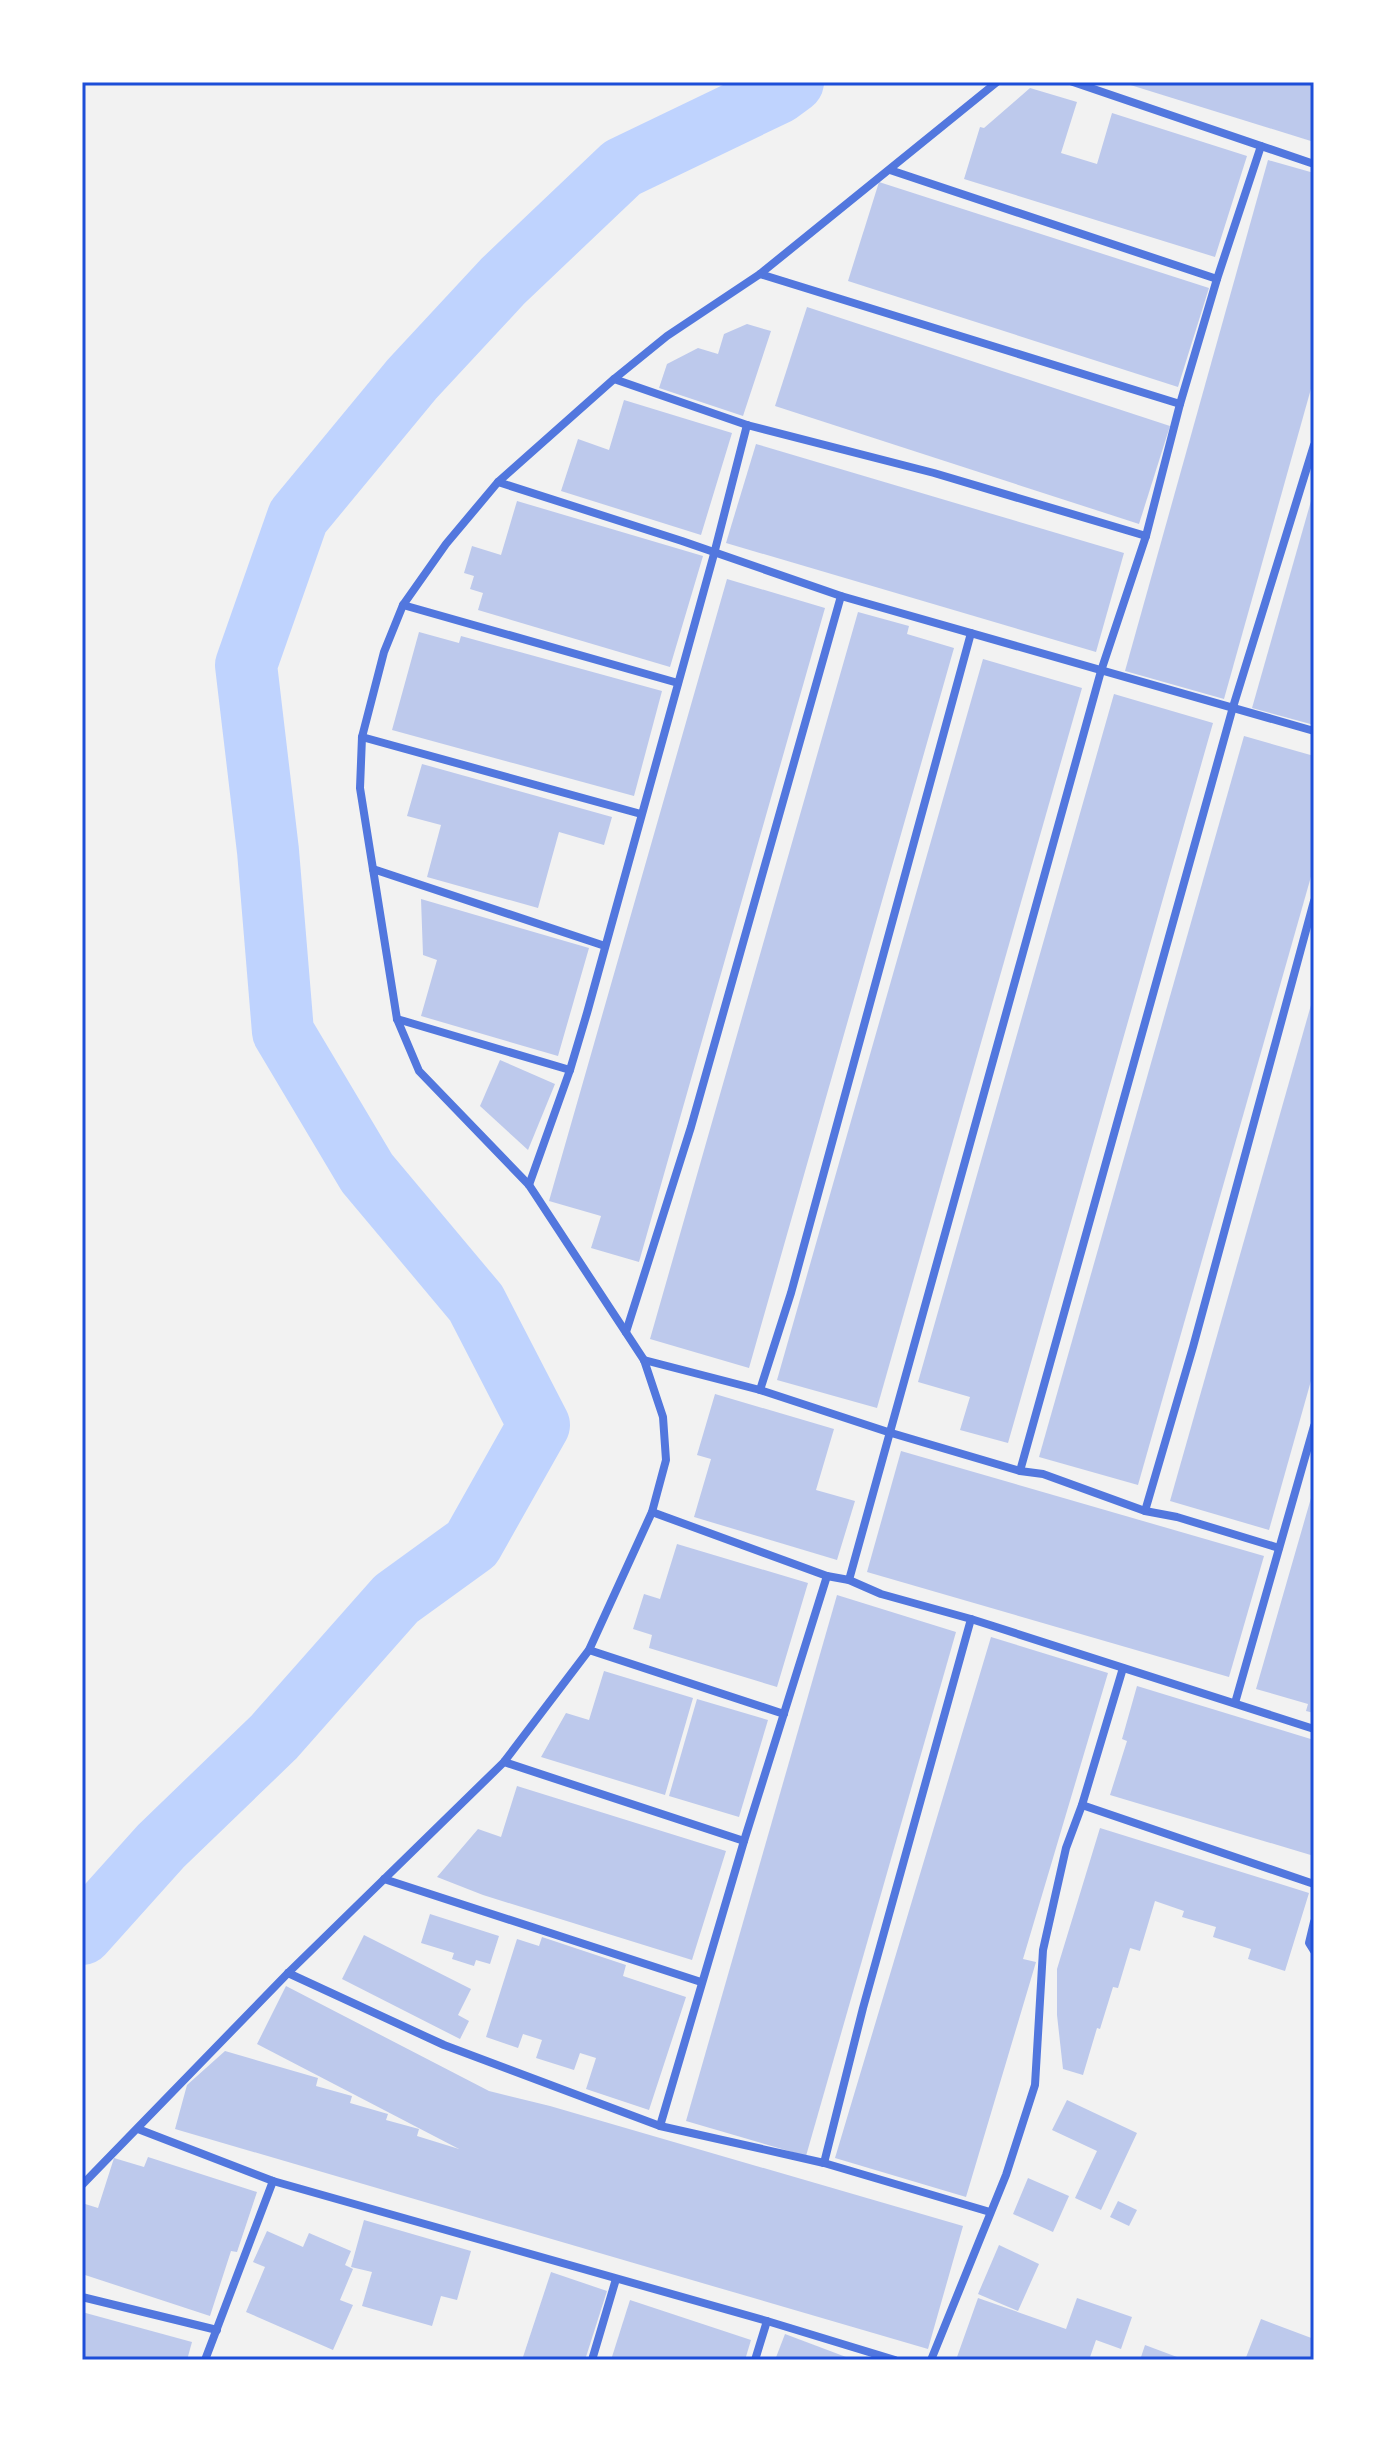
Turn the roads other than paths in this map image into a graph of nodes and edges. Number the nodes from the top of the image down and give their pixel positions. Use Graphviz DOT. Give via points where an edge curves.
graph roads {
  1 [pos="997,82"];
  2 [pos="1073,82"];
  3 [pos="1261,146"];
  4 [pos="1314,164"];
  5 [pos="890,170"];
  6 [pos="760,274"];
  7 [pos="1217,279"];
  8 [pos="614,379"];
  9 [pos="1180,404"];
  10 [pos="747,425"];
  11 [pos="1314,445"];
  12 [pos="498,482"];
  13 [pos="1146,536"];
  14 [pos="714,554"];
  15 [pos="841,596"];
  16 [pos="403,605"];
  17 [pos="971,633"];
  18 [pos="1101,671"];
  19 [pos="678,683"];
  20 [pos="1233,707"];
  21 [pos="1314,731"];
  22 [pos="362,737"];
  23 [pos="641,814"];
  24 [pos="373,869"];
  25 [pos="1314,901"];
  26 [pos="605,946"];
  27 [pos="397,1019"];
  28 [pos="570,1070"];
  29 [pos="529,1185"];
  30 [pos="626,1332"];
  31 [pos="644,1360"];
  32 [pos="760,1390"];
  33 [pos="1314,1426"];
  34 [pos="888,1432"];
  35 [pos="1020,1471"];
  36 [pos="1145,1511"];
  37 [pos="652,1512"];
  38 [pos="1279,1548"];
  39 [pos="827,1576"];
  40 [pos="849,1580"];
  41 [pos="971,1619"];
  42 [pos="589,1650"];
  43 [pos="1123,1668"];
  44 [pos="1235,1703"];
  45 [pos="784,1714"];
  46 [pos="1314,1729"];
  47 [pos="504,1762"];
  48 [pos="1082,1805"];
  49 [pos="744,1841"];
  50 [pos="384,1879"];
  51 [pos="1314,1884"];
  52 [pos="1314,1922"];
  53 [pos="1314,1951"];
  54 [pos="288,1973"];
  55 [pos="701,1982"];
  56 [pos="660,2126"];
  57 [pos="138,2129"];
  58 [pos="824,2163"];
  59 [pos="273,2181"];
  60 [pos="82,2185"];
  61 [pos="990,2212"];
  62 [pos="616,2279"];
  63 [pos="82,2297"];
  64 [pos="767,2321"];
  65 [pos="217,2330"];
  66 [pos="205,2360"];
  67 [pos="592,2360"];
  68 [pos="755,2360"];
  69 [pos="895,2360"];
  70 [pos="931,2360"];
  1 -- 5 [label="street"];
  2 -- 3 [label="street"];
  3 -- 4 [label="street"];
  3 -- 7 [label="street"];
  5 -- 6 [label="street"];
  5 -- 7 [label="street"];
  6 -- 8 [label="street"];
  6 -- 9 [label="street"];
  7 -- 9 [label="street"];
  8 -- 10 [label="street"];
  8 -- 12 [label="street"];
  9 -- 13 [label="street"];
  10 -- 13 [label="street"];
  10 -- 14 [label="street"];
  11 -- 20 [label="street"];
  12 -- 14 [label="street"];
  12 -- 16 [label="street"];
  13 -- 18 [label="street"];
  14 -- 15 [label="street"];
  14 -- 19 [label="street"];
  15 -- 17 [label="street"];
  15 -- 30 [label="street" via="691,1127"];
  16 -- 19 [label="street"];
  16 -- 22 [label="street" via="384,652"];
  17 -- 18 [label="street"];
  17 -- 32 [label="street"];
  18 -- 20 [label="street"];
  18 -- 34 [label="street"];
  19 -- 23 [label="street"];
  20 -- 21 [label="street"];
  20 -- 35 [label="street"];
  22 -- 23 [label="street"];
  22 -- 24 [label="street" via="360,788"];
  23 -- 26 [label="street"];
  24 -- 26 [label="street"];
  24 -- 27 [label="street"];
  25 -- 36 [label="street"];
  26 -- 28 [label="street"];
  27 -- 28 [label="street"];
  27 -- 29 [label="street" via="419,1071"];
  28 -- 29 [label="street"];
  29 -- 30 [label="street"];
  30 -- 31 [label="street"];
  31 -- 32 [label="street"];
  31 -- 37 [label="street" via="666,1442"];
  32 -- 34 [label="street"];
  33 -- 38 [label="street"];
  34 -- 35 [label="street"];
  34 -- 40 [label="street"];
  35 -- 36 [label="street" via="1043,1474"];
  36 -- 38 [label="street"];
  37 -- 39 [label="street"];
  37 -- 42 [label="street"];
  38 -- 44 [label="street"];
  39 -- 40 [label="street"];
  39 -- 45 [label="street"];
  40 -- 41 [label="street"];
  41 -- 43 [label="street"];
  41 -- 58 [label="street"];
  42 -- 45 [label="street"];
  42 -- 47 [label="street"];
  43 -- 44 [label="street"];
  43 -- 48 [label="street"];
  44 -- 46 [label="street"];
  45 -- 49 [label="street"];
  47 -- 49 [label="street"];
  47 -- 50 [label="street"];
  48 -- 51 [label="street"];
  48 -- 61 [label="street" via="1066,1848 1043,1950 1035,2085"];
  49 -- 55 [label="street"];
  50 -- 54 [label="street"];
  50 -- 55 [label="street"];
  52 -- 53 [label="street" via="1309,1943"];
  54 -- 56 [label="street" via="444,2045"];
  54 -- 57 [label="street"];
  55 -- 56 [label="street"];
  56 -- 58 [label="street"];
  57 -- 59 [label="street"];
  57 -- 60 [label="street"];
  58 -- 61 [label="street"];
  59 -- 62 [label="street"];
  59 -- 65 [label="street"];
  61 -- 70 [label="street"];
  62 -- 64 [label="street"];
  62 -- 67 [label="street"];
  63 -- 65 [label="street"];
  64 -- 68 [label="street"];
  64 -- 69 [label="street"];
  65 -- 66 [label="street"];
}
